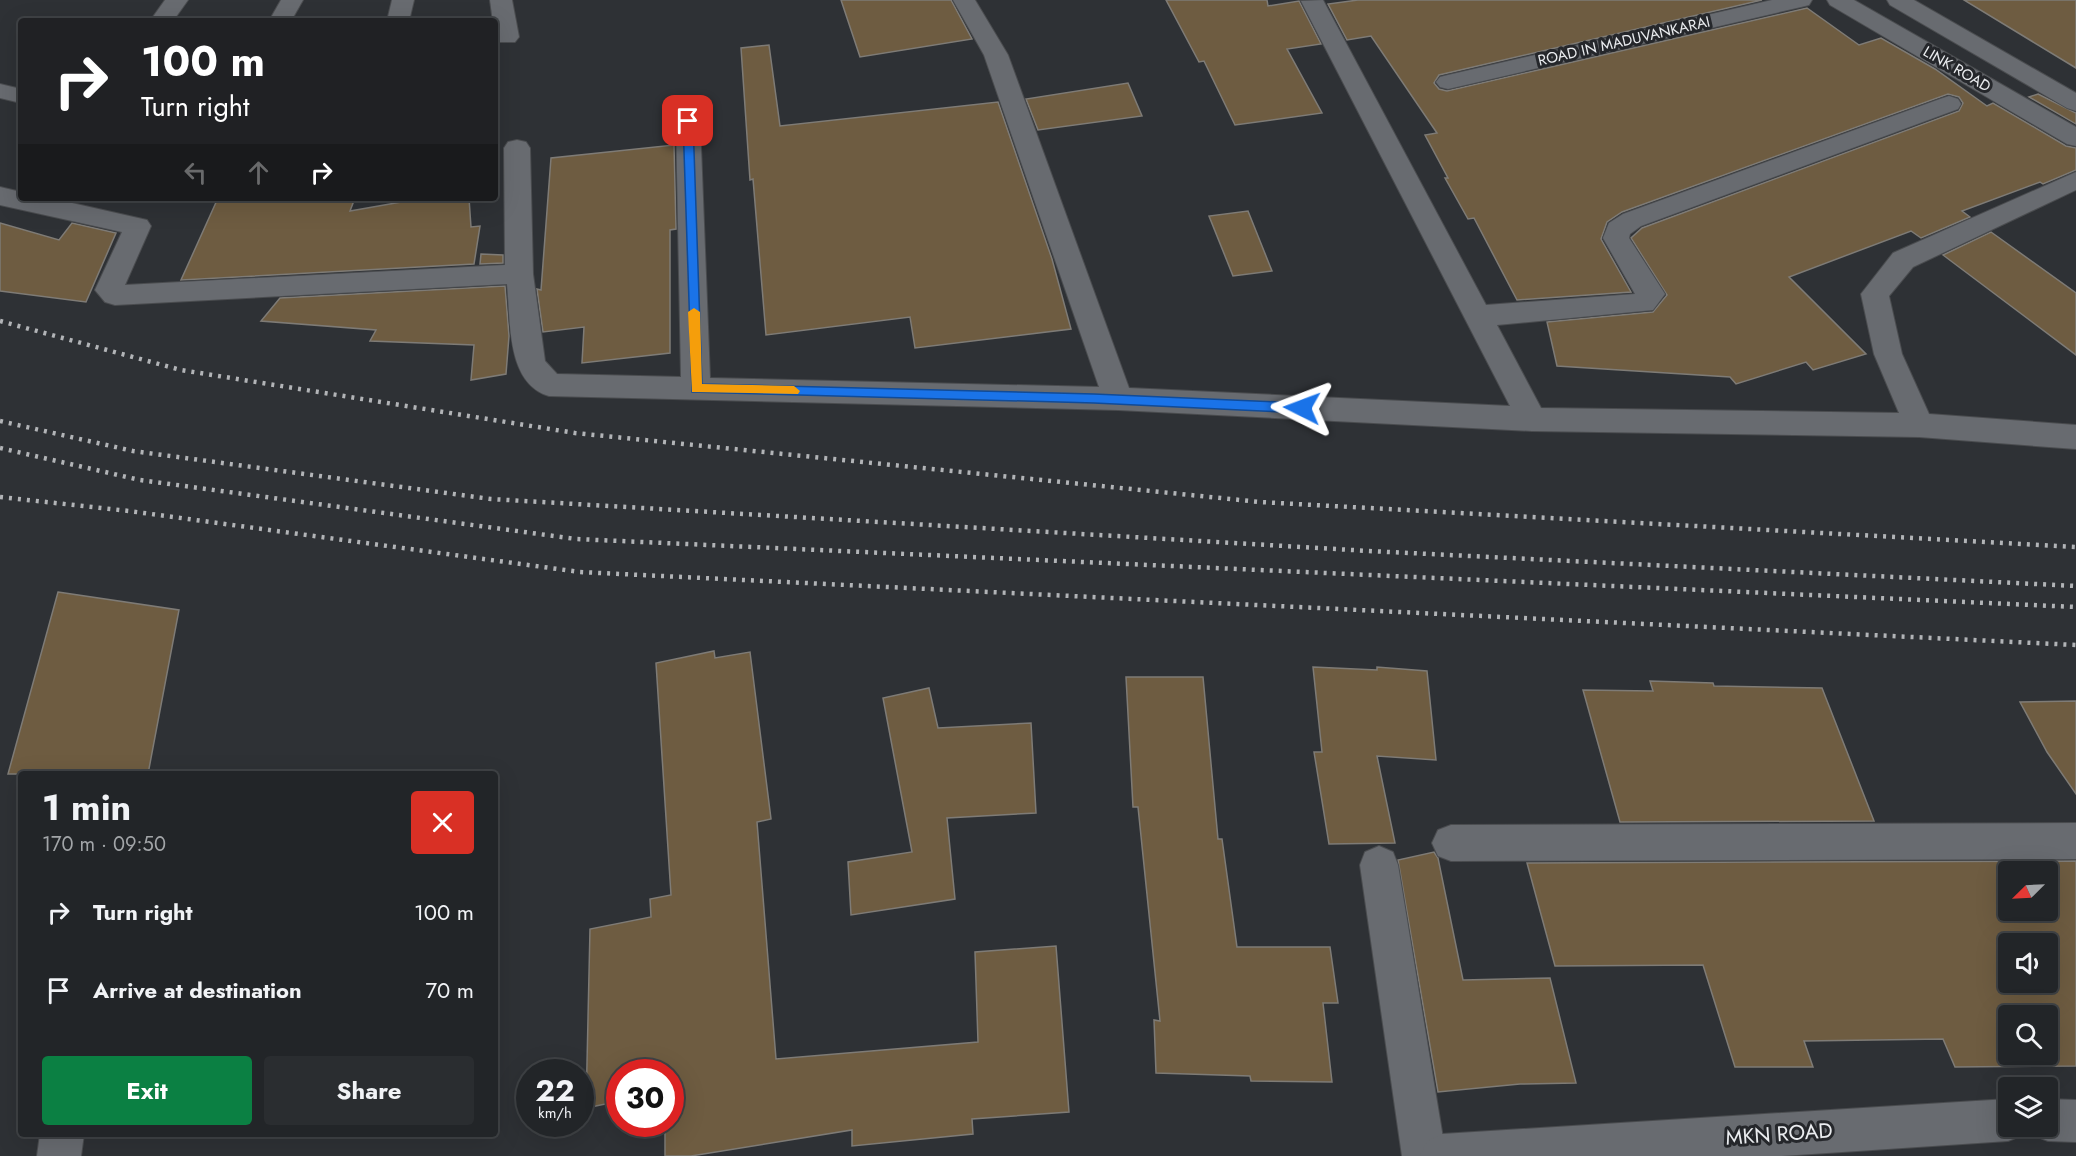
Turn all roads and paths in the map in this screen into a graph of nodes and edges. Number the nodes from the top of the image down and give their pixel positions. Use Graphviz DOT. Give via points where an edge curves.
graph roads {
  1 [pos="177,0"];
  2 [pos="292,0"];
  3 [pos="403,0"];
  4 [pos="501,0"];
  5 [pos="964,0"];
  6 [pos="1800,0"];
  7 [pos="1839,0"];
  8 [pos="1857,0"];
  9 [pos="1898,0"];
  10 [pos="1312,1"];
  11 [pos="163,18"];
  12 [pos="282,18"];
  13 [pos="399,18"];
  14 [pos="507,37"];
  15 [pos="1448,82"];
  16 [pos="0,91"];
  17 [pos="18,95"];
  18 [pos="2076,103"];
  19 [pos="1949,104"];
  20 [pos="688,121"];
  21 [pos="2076,125"];
  22 [pos="2076,138"];
  23 [pos="517,148"];
  24 [pos="2076,180"];
  25 [pos="0,196"];
  26 [pos="18,200"];
  27 [pos="23,201"];
  28 [pos="519,274"];
  29 [pos="1480,316"];
  30 [pos="696,389"];
  31 [pos="1118,399"];
  32 [pos="1532,419"];
  33 [pos="1919,425"];
  34 [pos="2076,437"];
  35 [pos="2076,840"];
  36 [pos="1451,843"];
  37 [pos="1379,865"];
  38 [pos="2058,1120"];
  39 [pos="1998,1121"];
  40 [pos="2076,1121"];
  41 [pos="61,1137"];
  42 [pos="58,1156"];
  43 [pos="1424,1156"];
  44 [pos="1442,1156"];
  1 -- 11 [label="street"];
  2 -- 12 [label="street"];
  3 -- 13 [label="street"];
  4 -- 14 [label="street"];
  5 -- 31 [label="street" via="996,55"];
  6 -- 15 [label="street, ROAD IN MADUVANKARAI"];
  7 -- 22 [label="street, LINK ROAD"];
  8 -- 21 [label="street"];
  9 -- 18 [label="street, LINK ROAD"];
  10 -- 29 [label="street"];
  16 -- 17 [label="street"];
  19 -- 29 [label="street" via="1632,220 1618,229 1616,238 1651,294 1643,303"];
  20 -- 30 [label="street"];
  23 -- 28 [label="street"];
  24 -- 33 [label="street" via="1903,260 1875,294 1888,354"];
  25 -- 26 [label="street"];
  27 -- 28 [label="street" via="138,226 108,290 116,295"];
  28 -- 30 [label="street" via="531,365 549,385"];
  29 -- 32 [label="street"];
  30 -- 31 [label="street"];
  31 -- 32 [label="street"];
  32 -- 33 [label="street"];
  33 -- 34 [label="street"];
  35 -- 36 [label="street"];
  37 -- 43 [label="street"];
  38 -- 40 [label="street"];
  39 -- 44 [label="street, MKN ROAD"];
  41 -- 42 [label="street"];
}
